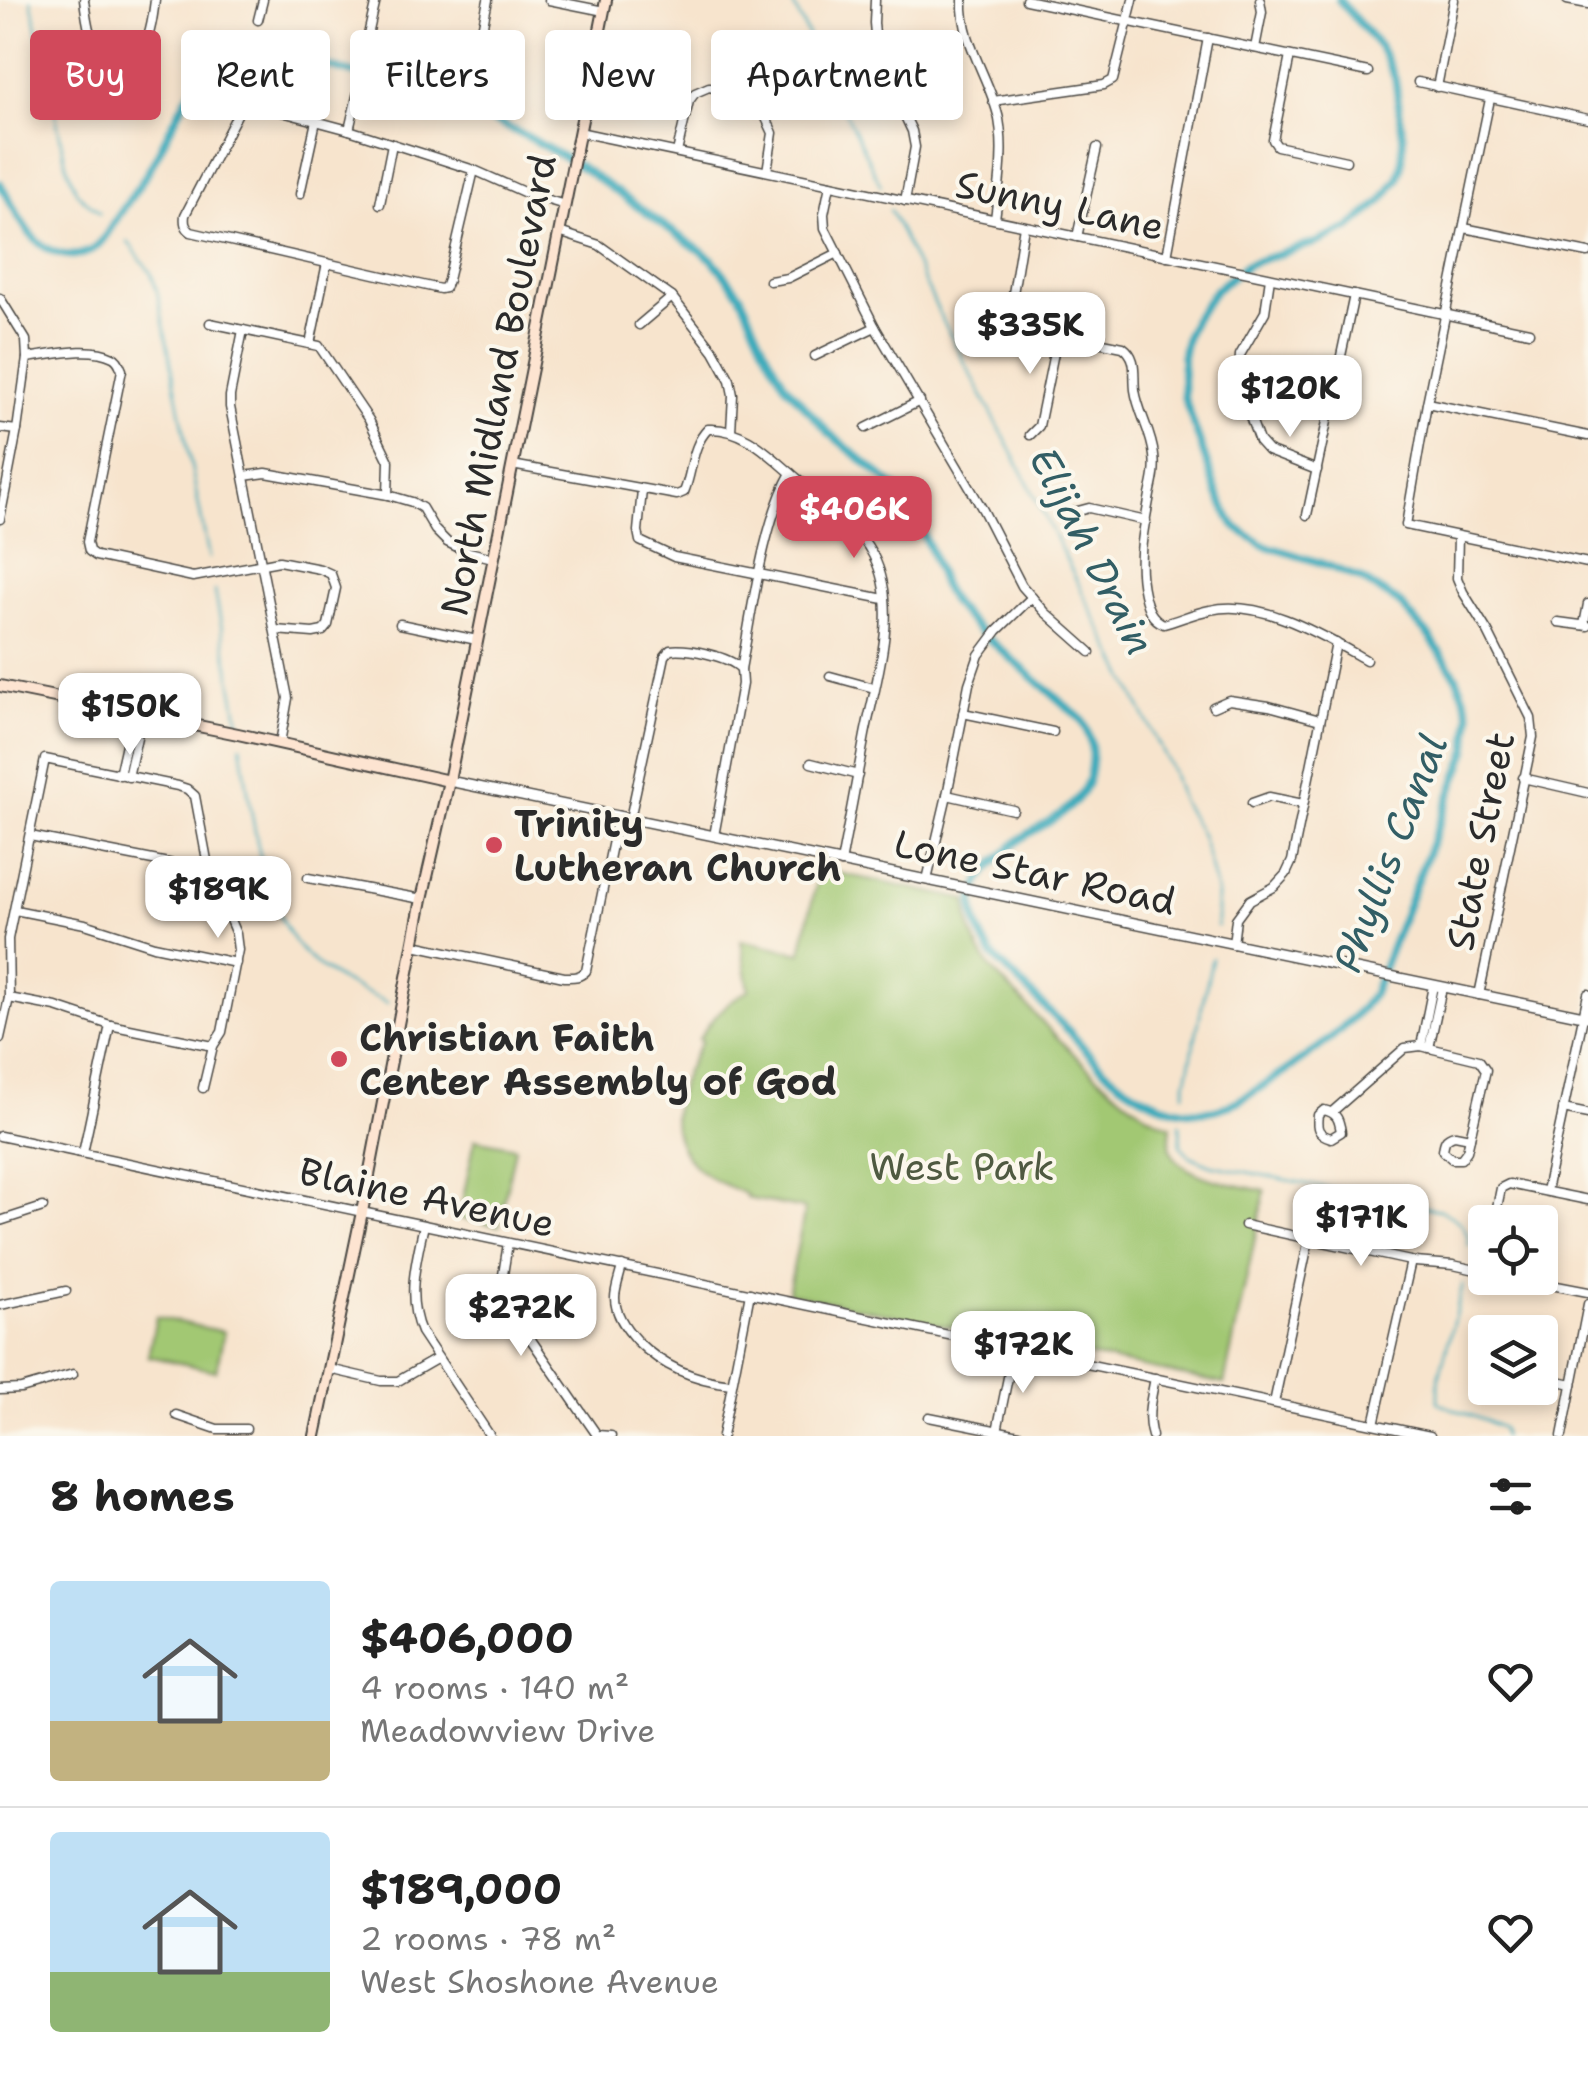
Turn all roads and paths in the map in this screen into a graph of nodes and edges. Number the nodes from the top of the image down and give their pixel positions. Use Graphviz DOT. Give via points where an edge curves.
graph roads {
  1 [pos="84,0"];
  2 [pos="156,0"];
  3 [pos="262,0"];
  4 [pos="376,0"];
  5 [pos="488,0"];
  6 [pos="549,0"];
  7 [pos="875,0"];
  8 [pos="963,0"];
  9 [pos="1026,0"];
  10 [pos="1132,0"];
  11 [pos="1260,0"];
  12 [pos="1454,0"];
  13 [pos="1568,0"];
  14 [pos="1042,2"];
  15 [pos="1588,4"];
  16 [pos="605,6"];
  17 [pos="258,20"];
  18 [pos="1127,21"];
  19 [pos="369,30"];
  20 [pos="482,30"];
  21 [pos="1208,38"];
  22 [pos="1255,48"];
  23 [pos="1290,56"];
  24 [pos="1368,72"];
  25 [pos="1418,82"];
  26 [pos="1438,87"];
  27 [pos="1490,99"];
  28 [pos="993,101"];
  29 [pos="1588,119"];
  30 [pos="351,120"];
  31 [pos="316,121"];
  32 [pos="349,130"];
  33 [pos="579,132"];
  34 [pos="392,144"];
  35 [pos="1097,148"];
  36 [pos="677,152"];
  37 [pos="1346,161"];
  38 [pos="474,170"];
  39 [pos="767,172"];
  40 [pos="830,185"];
  41 [pos="300,194"];
  42 [pos="905,200"];
  43 [pos="380,204"];
  44 [pos="564,206"];
  45 [pos="994,220"];
  46 [pos="1024,226"];
  47 [pos="1464,228"];
  48 [pos="559,232"];
  49 [pos="1077,237"];
  50 [pos="1588,253"];
  51 [pos="838,254"];
  52 [pos="1168,256"];
  53 [pos="326,263"];
  54 [pos="1270,278"];
  55 [pos="770,281"];
  56 [pos="1354,295"];
  57 [pos="672,297"];
  58 [pos="0,298"];
  59 [pos="1446,314"];
  60 [pos="210,323"];
  61 [pos="639,325"];
  62 [pos="875,327"];
  63 [pos="243,330"];
  64 [pos="1529,332"];
  65 [pos="1058,334"];
  66 [pos="310,344"];
  67 [pos="815,356"];
  68 [pos="27,358"];
  69 [pos="920,401"];
  70 [pos="1427,403"];
  71 [pos="0,428"];
  72 [pos="866,428"];
  73 [pos="17,430"];
  74 [pos="731,431"];
  75 [pos="1030,434"];
  76 [pos="1588,436"];
  77 [pos="512,465"];
  78 [pos="1317,470"];
  79 [pos="792,474"];
  80 [pos="244,476"];
  81 [pos="642,490"];
  82 [pos="388,495"];
  83 [pos="1074,512"];
  84 [pos="1307,514"];
  85 [pos="0,519"];
  86 [pos="1146,520"];
  87 [pos="1458,536"];
  88 [pos="494,558"];
  89 [pos="263,563"];
  90 [pos="1588,563"];
  91 [pos="760,575"];
  92 [pos="1032,597"];
  93 [pos="884,599"];
  94 [pos="1588,604"];
  95 [pos="1558,622"];
  96 [pos="400,624"];
  97 [pos="1586,626"];
  98 [pos="276,630"];
  99 [pos="477,640"];
  100 [pos="1336,642"];
  101 [pos="1090,652"];
  102 [pos="1366,660"];
  103 [pos="741,669"];
  104 [pos="830,676"];
  105 [pos="0,686"];
  106 [pos="874,688"];
  107 [pos="1214,707"];
  108 [pos="963,713"];
  109 [pos="137,714"];
  110 [pos="1320,720"];
  111 [pos="1054,732"];
  112 [pos="280,744"];
  113 [pos="812,763"];
  114 [pos="858,775"];
  115 [pos="123,776"];
  116 [pos="1524,778"];
  117 [pos="448,782"];
  118 [pos="1588,793"];
  119 [pos="947,795"];
  120 [pos="1252,804"];
  121 [pos="1303,804"];
  122 [pos="1012,810"];
  123 [pos="618,816"];
  124 [pos="630,819"];
  125 [pos="30,836"];
  126 [pos="714,836"];
  127 [pos="840,862"];
  128 [pos="209,871"];
  129 [pos="308,878"];
  130 [pos="927,880"];
  131 [pos="422,899"];
  132 [pos="14,910"];
  133 [pos="1233,944"];
  134 [pos="414,946"];
  135 [pos="236,963"];
  136 [pos="1438,987"];
  137 [pos="1479,994"];
  138 [pos="1588,994"];
  139 [pos="9,998"];
  140 [pos="1586,1016"];
  141 [pos="110,1025"];
  142 [pos="0,1038"];
  143 [pos="213,1046"];
  144 [pos="1425,1047"];
  145 [pos="204,1088"];
  146 [pos="1563,1109"];
  147 [pos="1332,1112"];
  148 [pos="1588,1114"];
  149 [pos="0,1136"];
  150 [pos="1470,1138"];
  151 [pos="83,1153"];
  152 [pos="1546,1191"];
  153 [pos="1588,1200"];
  154 [pos="1498,1205"];
  155 [pos="44,1207"];
  156 [pos="362,1212"];
  157 [pos="0,1221"];
  158 [pos="424,1225"];
  159 [pos="1245,1226"];
  160 [pos="1308,1239"];
  161 [pos="508,1243"];
  162 [pos="1411,1261"];
  163 [pos="622,1266"];
  164 [pos="1468,1267"];
  165 [pos="1558,1286"];
  166 [pos="66,1292"];
  167 [pos="1588,1292"];
  168 [pos="750,1294"];
  169 [pos="0,1304"];
  170 [pos="1588,1304"];
  171 [pos="1014,1348"];
  172 [pos="438,1358"];
  173 [pos="329,1368"];
  174 [pos="72,1374"];
  175 [pos="1155,1378"];
  176 [pos="1558,1381"];
  177 [pos="731,1384"];
  178 [pos="1572,1384"];
  179 [pos="0,1390"];
  180 [pos="1274,1403"];
  181 [pos="176,1415"];
  182 [pos="929,1416"];
  183 [pos="1374,1424"];
  184 [pos="246,1429"];
  185 [pos="216,1432"];
  186 [pos="996,1433"];
  187 [pos="486,1435"];
  188 [pos="316,1436"];
  189 [pos="596,1436"];
  190 [pos="610,1436"];
  191 [pos="722,1436"];
  192 [pos="1024,1436"];
  193 [pos="1152,1436"];
  194 [pos="1430,1436"];
  195 [pos="1562,1436"];
  1 -- 2 [label="street" via="92,41 102,59 115,64 142,50"];
  3 -- 17 [label="street"];
  4 -- 19 [label="street"];
  5 -- 20 [label="street"];
  6 -- 16 [label="street"];
  7 -- 42 [label="street" via="878,58 916,147"];
  8 -- 28 [label="street" via="964,22"];
  9 -- 14 [label="street"];
  10 -- 18 [label="street"];
  11 -- 22 [label="street"];
  12 -- 26 [label="street"];
  13 -- 15 [label="street"];
  14 -- 18 [label="street"];
  16 -- 33 [label="main road, North Midland Boulevard"];
  18 -- 21 [label="street"];
  18 -- 28 [label="street" via="1113,80 1104,86"];
  21 -- 22 [label="street"];
  21 -- 52 [label="street"];
  22 -- 23 [label="street"];
  23 -- 24 [label="street"];
  23 -- 37 [label="street" via="1272,140"];
  25 -- 26 [label="street"];
  26 -- 27 [label="street"];
  27 -- 29 [label="street"];
  27 -- 47 [label="street"];
  28 -- 45 [label="street" via="1001,138"];
  30 -- 32 [label="street"];
  31 -- 32 [label="street"];
  31 -- 41 [label="street"];
  31 -- 53 [label="street" via="256,105 239,111 184,221 191,232"];
  32 -- 34 [label="street"];
  33 -- 36 [label="street, Sunny Lane"];
  33 -- 44 [label="main road, North Midland Boulevard"];
  34 -- 38 [label="street"];
  34 -- 43 [label="street"];
  35 -- 49 [label="street"];
  36 -- 39 [label="street, Sunny Lane"];
  36 -- 39 [label="street" via="695,93 708,87 748,94 773,133"];
  38 -- 44 [label="street"];
  38 -- 53 [label="street" via="445,288"];
  39 -- 40 [label="street, Sunny Lane"];
  40 -- 42 [label="street, Sunny Lane"];
  40 -- 51 [label="street" via="825,228"];
  42 -- 45 [label="street, Sunny Lane"];
  44 -- 48 [label="main road, North Midland Boulevard"];
  45 -- 46 [label="street, Sunny Lane"];
  46 -- 49 [label="street, Sunny Lane"];
  46 -- 65 [label="street" via="1012,320"];
  47 -- 50 [label="street"];
  47 -- 59 [label="street"];
  48 -- 57 [label="street" via="599,245"];
  48 -- 77 [label="main road, North Midland Boulevard"];
  49 -- 52 [label="street, Sunny Lane"];
  51 -- 55 [label="street"];
  51 -- 62 [label="street"];
  52 -- 54 [label="street, Sunny Lane"];
  53 -- 66 [label="street"];
  54 -- 56 [label="street, Sunny Lane"];
  54 -- 78 [label="street" via="1265,312 1238,364 1238,384 1268,451"];
  56 -- 59 [label="street, Sunny Lane"];
  56 -- 78 [label="street"];
  57 -- 61 [label="street"];
  57 -- 74 [label="street" via="730,380"];
  58 -- 68 [label="street" via="26,340"];
  59 -- 64 [label="street, Sunny Lane"];
  59 -- 70 [label="street"];
  60 -- 63 [label="street"];
  62 -- 67 [label="street"];
  62 -- 69 [label="street"];
  63 -- 66 [label="street"];
  63 -- 80 [label="street" via="230,407"];
  65 -- 75 [label="street" via="1039,426"];
  65 -- 86 [label="street" via="1123,348 1134,360 1135,393 1154,456"];
  66 -- 82 [label="street" via="319,346 369,420 389,461"];
  68 -- 73 [label="street"];
  68 -- 89 [label="street" via="92,352 114,357 122,370 88,550 193,577"];
  69 -- 72 [label="street"];
  69 -- 92 [label="street"];
  70 -- 76 [label="street"];
  70 -- 87 [label="street" via="1406,525"];
  71 -- 73 [label="street"];
  73 -- 85 [label="street"];
  74 -- 79 [label="street"];
  74 -- 81 [label="street" via="701,436 684,492"];
  77 -- 81 [label="street"];
  77 -- 88 [label="main road, North Midland Boulevard"];
  78 -- 84 [label="street"];
  79 -- 91 [label="street"];
  79 -- 93 [label="street" via="848,521 872,555"];
  80 -- 82 [label="street" via="266,473"];
  80 -- 89 [label="street"];
  81 -- 91 [label="street" via="640,542 674,557"];
  82 -- 88 [label="street" via="422,508 447,542"];
  83 -- 86 [label="street" via="1090,508"];
  86 -- 100 [label="street" via="1139,573 1147,608 1158,622 1213,608 1245,609 1285,618"];
  87 -- 90 [label="street"];
  87 -- 116 [label="street, State Street" via="1457,578 1531,718"];
  88 -- 99 [label="main road, North Midland Boulevard"];
  89 -- 98 [label="street"];
  89 -- 98 [label="street" via="320,569 335,580 323,631"];
  91 -- 93 [label="street"];
  91 -- 103 [label="street"];
  92 -- 101 [label="street"];
  92 -- 108 [label="street" via="979,655"];
  93 -- 106 [label="street"];
  94 -- 97 [label="street"];
  95 -- 97 [label="street"];
  96 -- 99 [label="street"];
  98 -- 112 [label="street" via="288,698"];
  99 -- 117 [label="main road, North Midland Boulevard"];
  100 -- 102 [label="street"];
  100 -- 110 [label="street"];
  103 -- 124 [label="street" via="682,648 664,656"];
  103 -- 126 [label="street"];
  104 -- 106 [label="street"];
  105 -- 109 [label="main road, Lone Star Road"];
  106 -- 114 [label="street"];
  107 -- 110 [label="street" via="1230,700"];
  108 -- 111 [label="street"];
  108 -- 119 [label="street"];
  109 -- 112 [label="main road, Lone Star Road"];
  109 -- 115 [label="street"];
  110 -- 121 [label="street"];
  112 -- 117 [label="main road, Lone Star Road"];
  113 -- 114 [label="street"];
  114 -- 127 [label="street"];
  115 -- 125 [label="street" via="45,759"];
  115 -- 128 [label="street" via="178,786 195,796"];
  116 -- 118 [label="street"];
  116 -- 137 [label="street, State Street"];
  117 -- 123 [label="street, Lone Star Road"];
  117 -- 131 [label="main road, North Midland Boulevard"];
  119 -- 122 [label="street"];
  119 -- 130 [label="street"];
  120 -- 121 [label="street" via="1269,797"];
  121 -- 133 [label="street" via="1286,874 1250,900 1236,919"];
  123 -- 124 [label="street, Lone Star Road"];
  123 -- 134 [label="street" via="582,974 564,977"];
  124 -- 126 [label="street, Lone Star Road"];
  125 -- 128 [label="street"];
  125 -- 132 [label="street"];
  126 -- 127 [label="street, Lone Star Road"];
  127 -- 130 [label="street, Lone Star Road"];
  128 -- 135 [label="street" via="236,934"];
  129 -- 131 [label="street"];
  130 -- 133 [label="street, Lone Star Road"];
  131 -- 134 [label="main road, North Midland Boulevard"];
  132 -- 135 [label="street"];
  132 -- 139 [label="street"];
  133 -- 136 [label="street, Lone Star Road"];
  134 -- 156 [label="main road, North Midland Boulevard"];
  135 -- 143 [label="street"];
  136 -- 137 [label="street, Lone Star Road"];
  136 -- 144 [label="street"];
  137 -- 140 [label="street, Lone Star Road"];
  138 -- 140 [label="street"];
  139 -- 141 [label="street"];
  139 -- 142 [label="street"];
  140 -- 146 [label="street"];
  141 -- 143 [label="street"];
  141 -- 151 [label="street"];
  143 -- 145 [label="street"];
  144 -- 147 [label="street" via="1405,1048"];
  144 -- 150 [label="street" via="1479,1060 1486,1070"];
  146 -- 148 [label="street"];
  146 -- 152 [label="street"];
  149 -- 151 [label="street, Blaine Avenue"];
  151 -- 156 [label="street, Blaine Avenue"];
  152 -- 153 [label="street"];
  152 -- 154 [label="street" via="1504,1185"];
  155 -- 157 [label="street"];
  156 -- 158 [label="street, Blaine Avenue"];
  156 -- 173 [label="main road, North Midland Boulevard"];
  158 -- 161 [label="street, Blaine Avenue"];
  158 -- 172 [label="street" via="412,1313"];
  159 -- 160 [label="street"];
  160 -- 162 [label="street"];
  160 -- 180 [label="street"];
  161 -- 163 [label="street, Blaine Avenue"];
  161 -- 189 [label="street" via="503,1294"];
  162 -- 164 [label="street"];
  162 -- 183 [label="street"];
  163 -- 168 [label="street, Blaine Avenue"];
  163 -- 177 [label="street" via="618,1313 650,1355 672,1369"];
  165 -- 167 [label="street"];
  166 -- 169 [label="street"];
  168 -- 171 [label="street, Blaine Avenue"];
  168 -- 177 [label="street"];
  170 -- 178 [label="street"];
  171 -- 175 [label="street, Blaine Avenue"];
  171 -- 186 [label="street"];
  172 -- 173 [label="street" via="398,1381"];
  172 -- 187 [label="street"];
  173 -- 188 [label="main road, North Midland Boulevard"];
  174 -- 179 [label="street"];
  175 -- 180 [label="street, Blaine Avenue"];
  175 -- 193 [label="street"];
  176 -- 178 [label="street"];
  177 -- 191 [label="street"];
  178 -- 195 [label="street"];
  180 -- 183 [label="street, Blaine Avenue"];
  181 -- 185 [label="street"];
  182 -- 186 [label="street"];
  183 -- 194 [label="street, Blaine Avenue"];
  184 -- 185 [label="street"];
  186 -- 192 [label="street"];
  189 -- 190 [label="street"];
}
